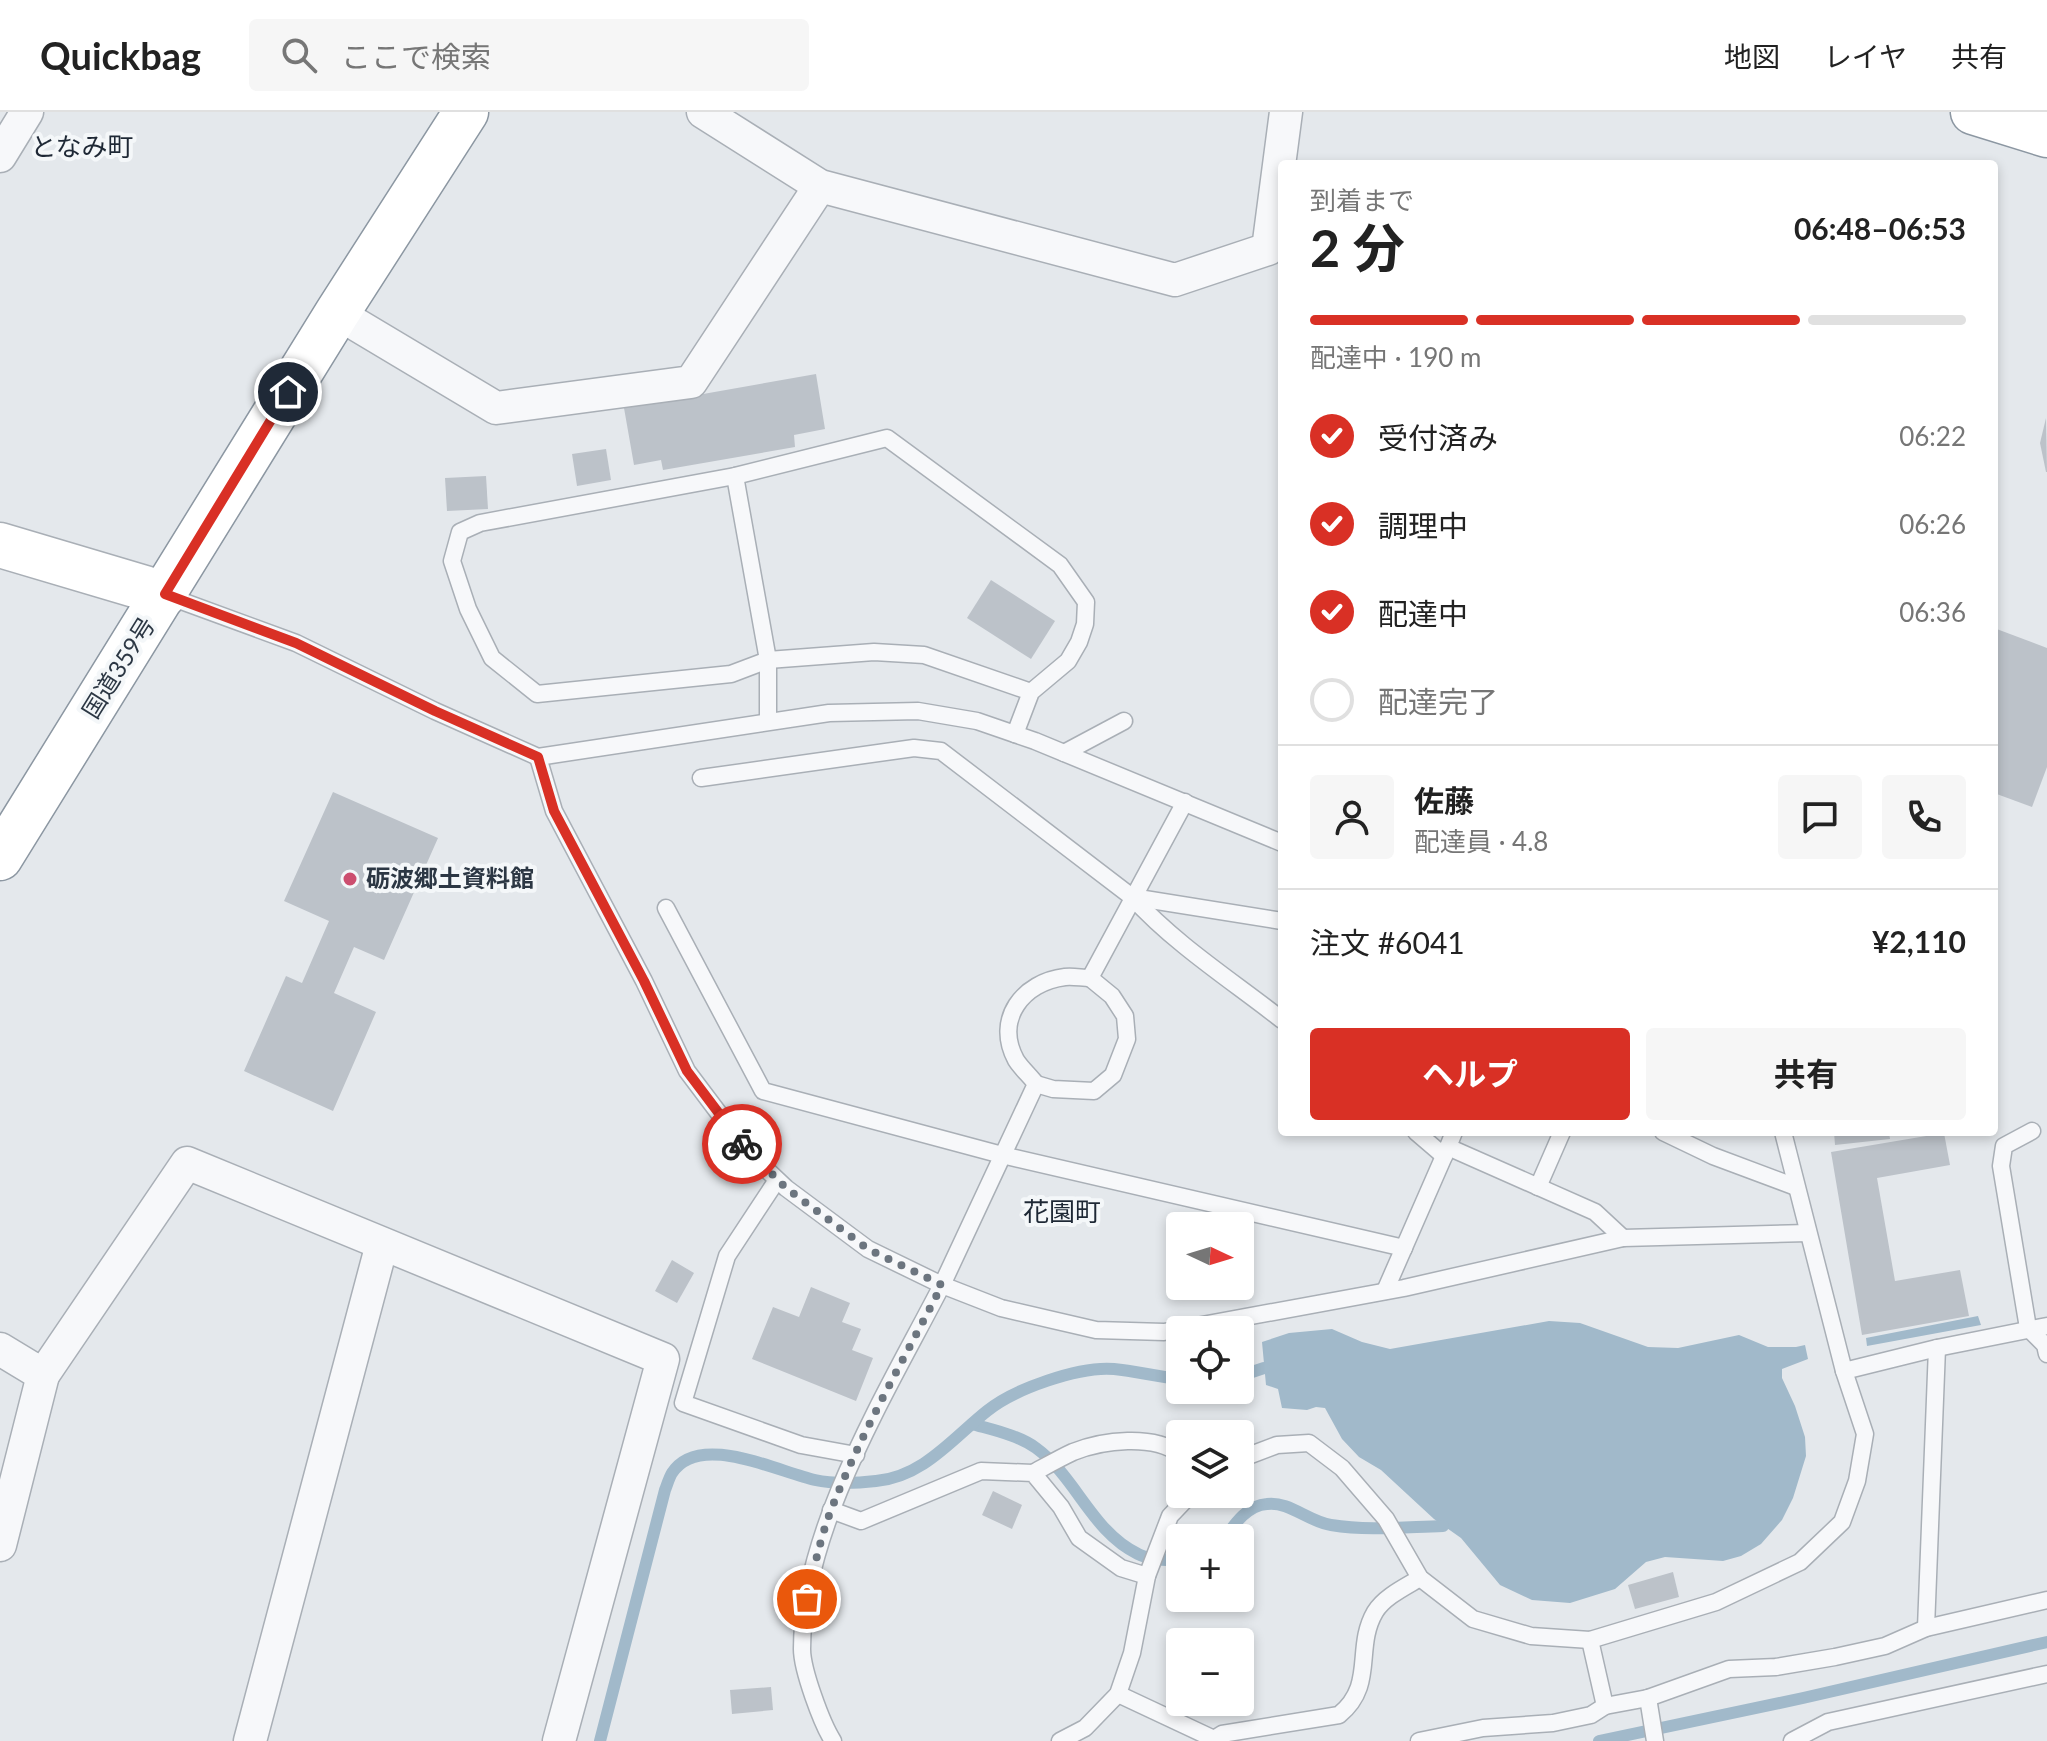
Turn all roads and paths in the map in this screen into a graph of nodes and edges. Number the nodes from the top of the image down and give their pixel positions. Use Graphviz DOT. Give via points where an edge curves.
graph roads {
  1 [pos="27,112"];
  2 [pos="466,112"];
  3 [pos="703,112"];
  4 [pos="1286,112"];
  5 [pos="1973,112"];
  6 [pos="2047,135"];
  7 [pos="0,156"];
  8 [pos="1280,160"];
  9 [pos="1278,173"];
  10 [pos="820,186"];
  11 [pos="337,313"];
  12 [pos="735,476"];
  13 [pos="0,545"];
  14 [pos="165,594"];
  15 [pos="768,660"];
  16 [pos="1031,692"];
  17 [pos="768,721"];
  18 [pos="1124,721"];
  19 [pos="1015,734"];
  20 [pos="1064,753"];
  21 [pos="538,757"];
  22 [pos="701,778"];
  23 [pos="1185,802"];
  24 [pos="1278,841"];
  25 [pos="0,858"];
  26 [pos="1132,897"];
  27 [pos="666,908"];
  28 [pos="1278,920"];
  29 [pos="1090,978"];
  30 [pos="1278,1017"];
  31 [pos="1036,1084"];
  32 [pos="2032,1131"];
  33 [pos="1426,1136"];
  34 [pos="1560,1136"];
  35 [pos="1671,1136"];
  36 [pos="1784,1136"];
  37 [pos="1449,1145"];
  38 [pos="1002,1155"];
  39 [pos="777,1180"];
  40 [pos="1538,1187"];
  41 [pos="1796,1187"];
  42 [pos="1808,1233"];
  43 [pos="1623,1238"];
  44 [pos="382,1244"];
  45 [pos="1404,1248"];
  46 [pos="942,1285"];
  47 [pos="1385,1291"];
  48 [pos="2047,1326"];
  49 [pos="2028,1328"];
  50 [pos="1937,1348"];
  51 [pos="0,1349"];
  52 [pos="2047,1354"];
  53 [pos="1844,1371"];
  54 [pos="43,1375"];
  55 [pos="1166,1447"];
  56 [pos="1254,1454"];
  57 [pos="856,1455"];
  58 [pos="1033,1473"];
  59 [pos="1178,1508"];
  60 [pos="831,1510"];
  61 [pos="0,1545"];
  62 [pos="1147,1576"];
  63 [pos="1420,1578"];
  64 [pos="2047,1600"];
  65 [pos="1926,1628"];
  66 [pos="1590,1640"];
  67 [pos="2047,1674"];
  68 [pos="1118,1694"];
  69 [pos="1648,1698"];
  70 [pos="1605,1706"];
  71 [pos="1214,1740"];
  72 [pos="250,1741"];
  73 [pos="559,1741"];
  74 [pos="833,1741"];
  75 [pos="1060,1741"];
  76 [pos="1419,1741"];
  77 [pos="1655,1741"];
  78 [pos="1792,1741"];
  1 -- 7 [label="street"];
  2 -- 11 [label="main road, 国道359号"];
  3 -- 10 [label="street"];
  4 -- 8 [label="street"];
  5 -- 6 [label="main road"];
  9 -- 10 [label="street" via="1268,249 1175,280"];
  10 -- 11 [label="street" via="691,382 496,408"];
  11 -- 14 [label="main road, 国道359号"];
  12 -- 15 [label="lane"];
  12 -- 15 [label="lane" via="480,523 460,532 452,561 492,658 537,694 731,674"];
  12 -- 16 [label="lane" via="887,438 1060,565 1086,602 1085,624 1068,661"];
  13 -- 14 [label="main road"];
  14 -- 21 [label="lane" via="296,643"];
  14 -- 25 [label="main road, 国道359号"];
  15 -- 16 [label="lane" via="874,652 924,655"];
  15 -- 17 [label="lane"];
  16 -- 19 [label="lane"];
  17 -- 19 [label="lane" via="918,711"];
  17 -- 21 [label="lane"];
  18 -- 20 [label="lane"];
  19 -- 20 [label="lane"];
  20 -- 23 [label="lane"];
  21 -- 39 [label="lane" via="554,811 687,1071 748,1152"];
  22 -- 26 [label="lane" via="914,748 941,751"];
  23 -- 24 [label="lane"];
  23 -- 26 [label="lane"];
  26 -- 28 [label="lane"];
  26 -- 29 [label="lane"];
  26 -- 30 [label="lane" via="1181,943"];
  27 -- 38 [label="lane" via="763,1091"];
  29 -- 31 [label="lane" via="1064,977 1035,986 1015,1004 1009,1039 1016,1060"];
  29 -- 31 [label="lane" via="1125,1016 1127,1039 1113,1075 1094,1091"];
  31 -- 38 [label="lane"];
  32 -- 49 [label="lane" via="2004,1146 2001,1166"];
  33 -- 37 [label="lane"];
  34 -- 40 [label="lane"];
  35 -- 41 [label="lane"];
  36 -- 41 [label="lane"];
  37 -- 40 [label="lane"];
  37 -- 45 [label="lane"];
  38 -- 45 [label="lane"];
  38 -- 46 [label="lane"];
  39 -- 46 [label="lane" via="868,1249"];
  39 -- 57 [label="lane" via="727,1256 683,1403 801,1445"];
  40 -- 43 [label="lane" via="1595,1212"];
  41 -- 42 [label="lane"];
  42 -- 43 [label="lane"];
  42 -- 53 [label="lane"];
  43 -- 47 [label="lane"];
  44 -- 54 [label="street" via="187,1163"];
  44 -- 72 [label="street"];
  44 -- 73 [label="street" via="663,1359"];
  45 -- 47 [label="lane"];
  46 -- 47 [label="lane" via="1001,1308 1096,1330 1164,1332"];
  46 -- 57 [label="lane"];
  48 -- 49 [label="lane"];
  49 -- 50 [label="lane"];
  49 -- 52 [label="lane"];
  50 -- 53 [label="lane"];
  50 -- 65 [label="lane"];
  51 -- 54 [label="street"];
  53 -- 66 [label="lane" via="1865,1434 1857,1481 1842,1522 1800,1562 1716,1602"];
  54 -- 61 [label="street"];
  55 -- 58 [label="lane" via="1118,1441 1076,1451"];
  56 -- 63 [label="lane" via="1277,1445 1309,1443 1342,1468 1386,1519"];
  57 -- 60 [label="lane"];
  58 -- 60 [label="lane" via="981,1471 861,1521"];
  58 -- 62 [label="lane" via="1079,1538 1121,1568"];
  59 -- 62 [label="lane"];
  60 -- 74 [label="lane" via="807,1599 802,1652"];
  62 -- 68 [label="lane"];
  63 -- 66 [label="lane" via="1473,1619 1531,1636"];
  63 -- 71 [label="lane" via="1376,1610 1352,1705 1339,1715 1222,1734"];
  64 -- 65 [label="lane"];
  65 -- 69 [label="lane" via="1885,1646 1776,1667 1729,1669"];
  66 -- 70 [label="lane"];
  67 -- 78 [label="lane" via="1828,1722"];
  68 -- 71 [label="lane"];
  68 -- 75 [label="lane" via="1085,1728"];
  69 -- 70 [label="lane"];
  69 -- 77 [label="lane"];
  70 -- 76 [label="lane" via="1591,1715 1553,1723 1483,1728"];
}
